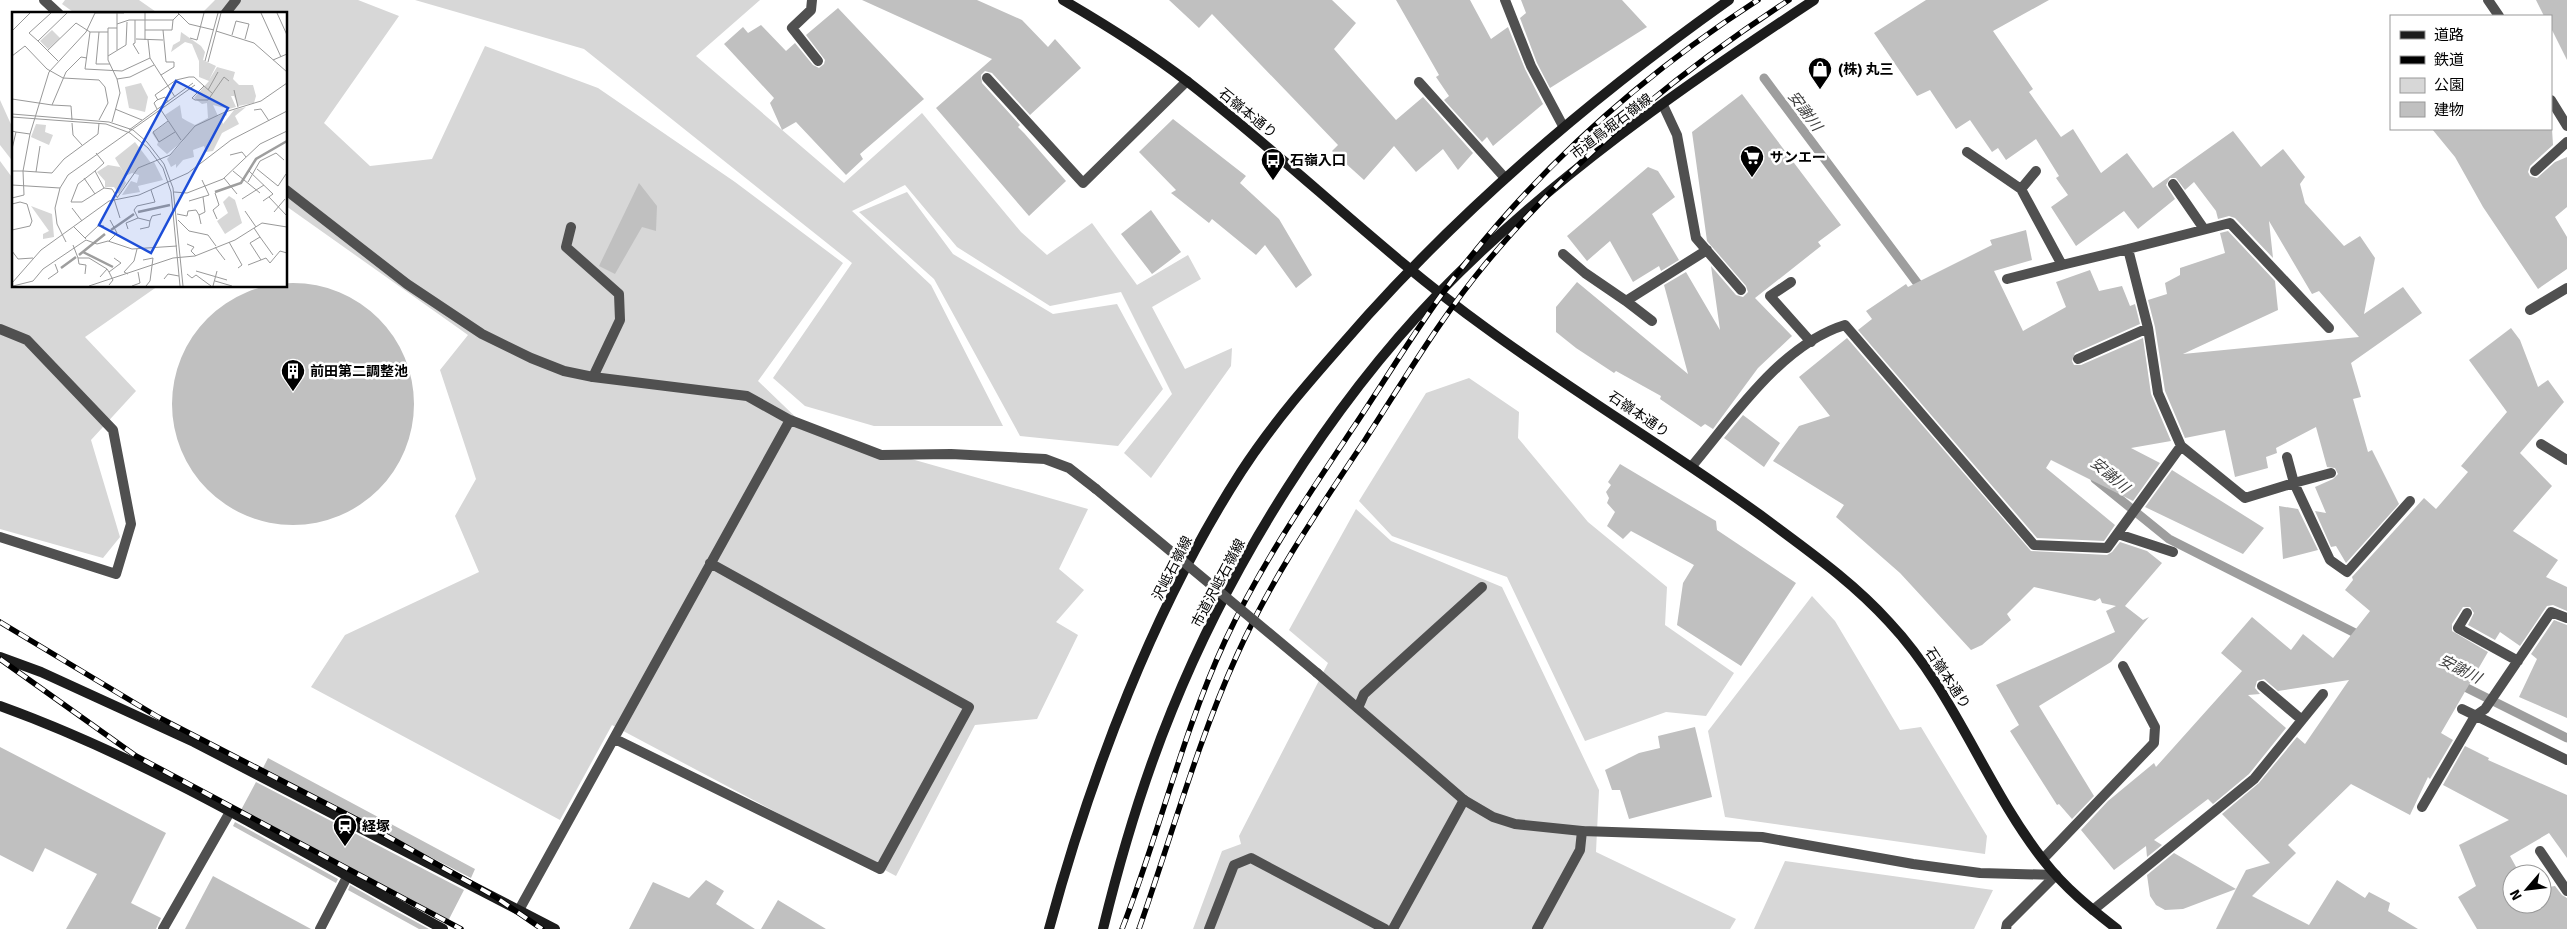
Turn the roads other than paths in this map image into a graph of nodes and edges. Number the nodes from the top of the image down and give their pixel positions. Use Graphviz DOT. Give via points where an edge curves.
graph roads {
  1 [pos="44,0"];
  2 [pos="236,0"];
  3 [pos="812,0"];
  4 [pos="1063,0"];
  5 [pos="1505,0"];
  6 [pos="1729,0"];
  7 [pos="1814,0"];
  8 [pos="2488,0"];
  9 [pos="57,12"];
  10 [pos="227,12"];
  11 [pos="2496,15"];
  12 [pos="818,61"];
  13 [pos="987,78"];
  14 [pos="1187,81"];
  15 [pos="1419,82"];
  16 [pos="2552,102"];
  17 [pos="1663,105"];
  18 [pos="1563,126"];
  19 [pos="2567,126"];
  20 [pos="2567,142"];
  21 [pos="1967,152"];
  22 [pos="2036,171"];
  23 [pos="2535,171"];
  24 [pos="1506,178"];
  25 [pos="2173,184"];
  26 [pos="2021,189"];
  27 [pos="288,192"];
  28 [pos="571,227"];
  29 [pos="2204,229"];
  30 [pos="2128,249"];
  31 [pos="1707,250"];
  32 [pos="1563,254"];
  33 [pos="2062,265"];
  34 [pos="1409,270"];
  35 [pos="2008,279"];
  36 [pos="1791,282"];
  37 [pos="2567,288"];
  38 [pos="1740,290"];
  39 [pos="1439,293"];
  40 [pos="1626,301"];
  41 [pos="2530,310"];
  42 [pos="1652,321"];
  43 [pos="2148,328"];
  44 [pos="2329,328"];
  45 [pos="0,329"];
  46 [pos="1811,342"];
  47 [pos="2078,359"];
  48 [pos="593,377"];
  49 [pos="790,420"];
  50 [pos="2540,444"];
  51 [pos="2181,446"];
  52 [pos="2287,458"];
  53 [pos="2567,460"];
  54 [pos="1692,466"];
  55 [pos="2331,473"];
  56 [pos="2294,483"];
  57 [pos="2410,501"];
  58 [pos="2118,534"];
  59 [pos="0,537"];
  60 [pos="2173,552"];
  61 [pos="710,563"];
  62 [pos="1482,588"];
  63 [pos="2466,613"];
  64 [pos="2567,618"];
  65 [pos="0,657"];
  66 [pos="2518,661"];
  67 [pos="2123,666"];
  68 [pos="2262,686"];
  69 [pos="2324,694"];
  70 [pos="0,706"];
  71 [pos="1358,708"];
  72 [pos="2462,709"];
  73 [pos="2475,716"];
  74 [pos="2302,720"];
  75 [pos="615,739"];
  76 [pos="2567,760"];
  77 [pos="1464,800"];
  78 [pos="2422,807"];
  79 [pos="230,812"];
  80 [pos="1582,831"];
  81 [pos="2540,852"];
  82 [pos="2043,859"];
  83 [pos="2056,875"];
  84 [pos="347,877"];
  85 [pos="2567,891"];
  86 [pos="519,910"];
  87 [pos="2093,910"];
  88 [pos="164,929"];
  89 [pos="320,929"];
  90 [pos="443,929"];
  91 [pos="555,929"];
  92 [pos="1049,929"];
  93 [pos="1103,929"];
  94 [pos="1209,929"];
  95 [pos="1385,929"];
  96 [pos="1393,929"];
  97 [pos="1537,929"];
  98 [pos="2006,929"];
  99 [pos="2117,929"];
  1 -- 9 [label="street"];
  2 -- 10 [label="street"];
  3 -- 12 [label="street" via="811,10 792,28"];
  4 -- 14 [label="street, 石嶺本通り" via="1106,25"];
  5 -- 18 [label="street" via="1531,66"];
  6 -- 18 [label="street, 市道鳥堀石嶺線"];
  7 -- 17 [label="street, 市道鳥堀石嶺線"];
  8 -- 11 [label="street"];
  13 -- 14 [label="street" via="1083,183"];
  14 -- 34 [label="street, 石嶺本通り"];
  15 -- 24 [label="street"];
  16 -- 19 [label="street"];
  17 -- 31 [label="street" via="1678,135 1696,238"];
  17 -- 39 [label="street, 市道鳥堀石嶺線" via="1578,167"];
  18 -- 24 [label="street, 市道鳥堀石嶺線"];
  20 -- 23 [label="street"];
  21 -- 26 [label="street"];
  22 -- 26 [label="street"];
  24 -- 34 [label="street, 市道鳥堀石嶺線"];
  25 -- 29 [label="street"];
  26 -- 33 [label="street"];
  27 -- 48 [label="street" via="406,284 482,334 548,365"];
  28 -- 48 [label="street" via="566,247 619,294 620,320"];
  29 -- 30 [label="street"];
  29 -- 44 [label="street" via="2230,223"];
  30 -- 33 [label="street"];
  30 -- 43 [label="street"];
  31 -- 38 [label="street"];
  31 -- 40 [label="street"];
  32 -- 40 [label="street"];
  33 -- 35 [label="street"];
  34 -- 39 [label="street, 石嶺本通り"];
  34 -- 92 [label="street, 沢岻石嶺線" via="1268,432 1204,535 1157,629 1110,739"];
  36 -- 46 [label="street" via="1770,296"];
  37 -- 41 [label="street"];
  39 -- 54 [label="street, 石嶺本通り"];
  39 -- 93 [label="street, 市道沢岻石嶺線" via="1397,340 1343,410 1272,515 1233,581 1194,659 1153,758"];
  40 -- 42 [label="street"];
  43 -- 47 [label="street"];
  43 -- 51 [label="street" via="2158,393"];
  45 -- 59 [label="street" via="27,340 113,430 131,524 116,574"];
  46 -- 54 [label="street" via="1774,370"];
  46 -- 58 [label="street" via="1827,331 1845,325 2034,545 2107,548"];
  48 -- 49 [label="street" via="747,396"];
  49 -- 61 [label="street"];
  49 -- 71 [label="street, bridge" via="882,455 951,454 1046,459 1069,468"];
  50 -- 53 [label="street"];
  51 -- 56 [label="street" via="2245,498"];
  51 -- 58 [label="street"];
  52 -- 56 [label="street"];
  54 -- 82 [label="street, 石嶺本通り" via="1825,563 1857,589 1889,622 1937,681 2013,816"];
  55 -- 56 [label="street"];
  56 -- 57 [label="street" via="2330,560 2347,572"];
  58 -- 60 [label="street"];
  61 -- 75 [label="street"];
  61 -- 75 [label="street" via="969,706 965,715 880,869"];
  62 -- 71 [label="street" via="1364,694"];
  63 -- 66 [label="street" via="2458,628"];
  64 -- 66 [label="street" via="2551,612"];
  65 -- 86 [label="street" via="41,672 194,742"];
  66 -- 73 [label="street" via="2485,709"];
  67 -- 82 [label="street" via="2156,727 2154,743"];
  68 -- 74 [label="street"];
  69 -- 74 [label="street"];
  70 -- 79 [label="street" via="48,723"];
  71 -- 77 [label="street"];
  72 -- 73 [label="street"];
  73 -- 76 [label="street"];
  73 -- 78 [label="street"];
  74 -- 87 [label="street" via="2254,778"];
  75 -- 86 [label="street"];
  77 -- 80 [label="street" via="1494,817 1515,824"];
  77 -- 96 [label="street"];
  79 -- 84 [label="street"];
  79 -- 88 [label="street"];
  80 -- 83 [label="street" via="1762,837 1961,870"];
  80 -- 97 [label="street" via="1580,850"];
  81 -- 85 [label="street"];
  82 -- 83 [label="street, 石嶺本通り"];
  83 -- 87 [label="street, 石嶺本通り"];
  83 -- 98 [label="street" via="2007,924"];
  84 -- 89 [label="street"];
  84 -- 90 [label="street"];
  86 -- 91 [label="street"];
  87 -- 99 [label="street, 石嶺本通り"];
  94 -- 95 [label="street" via="1234,865 1251,858"];
}
